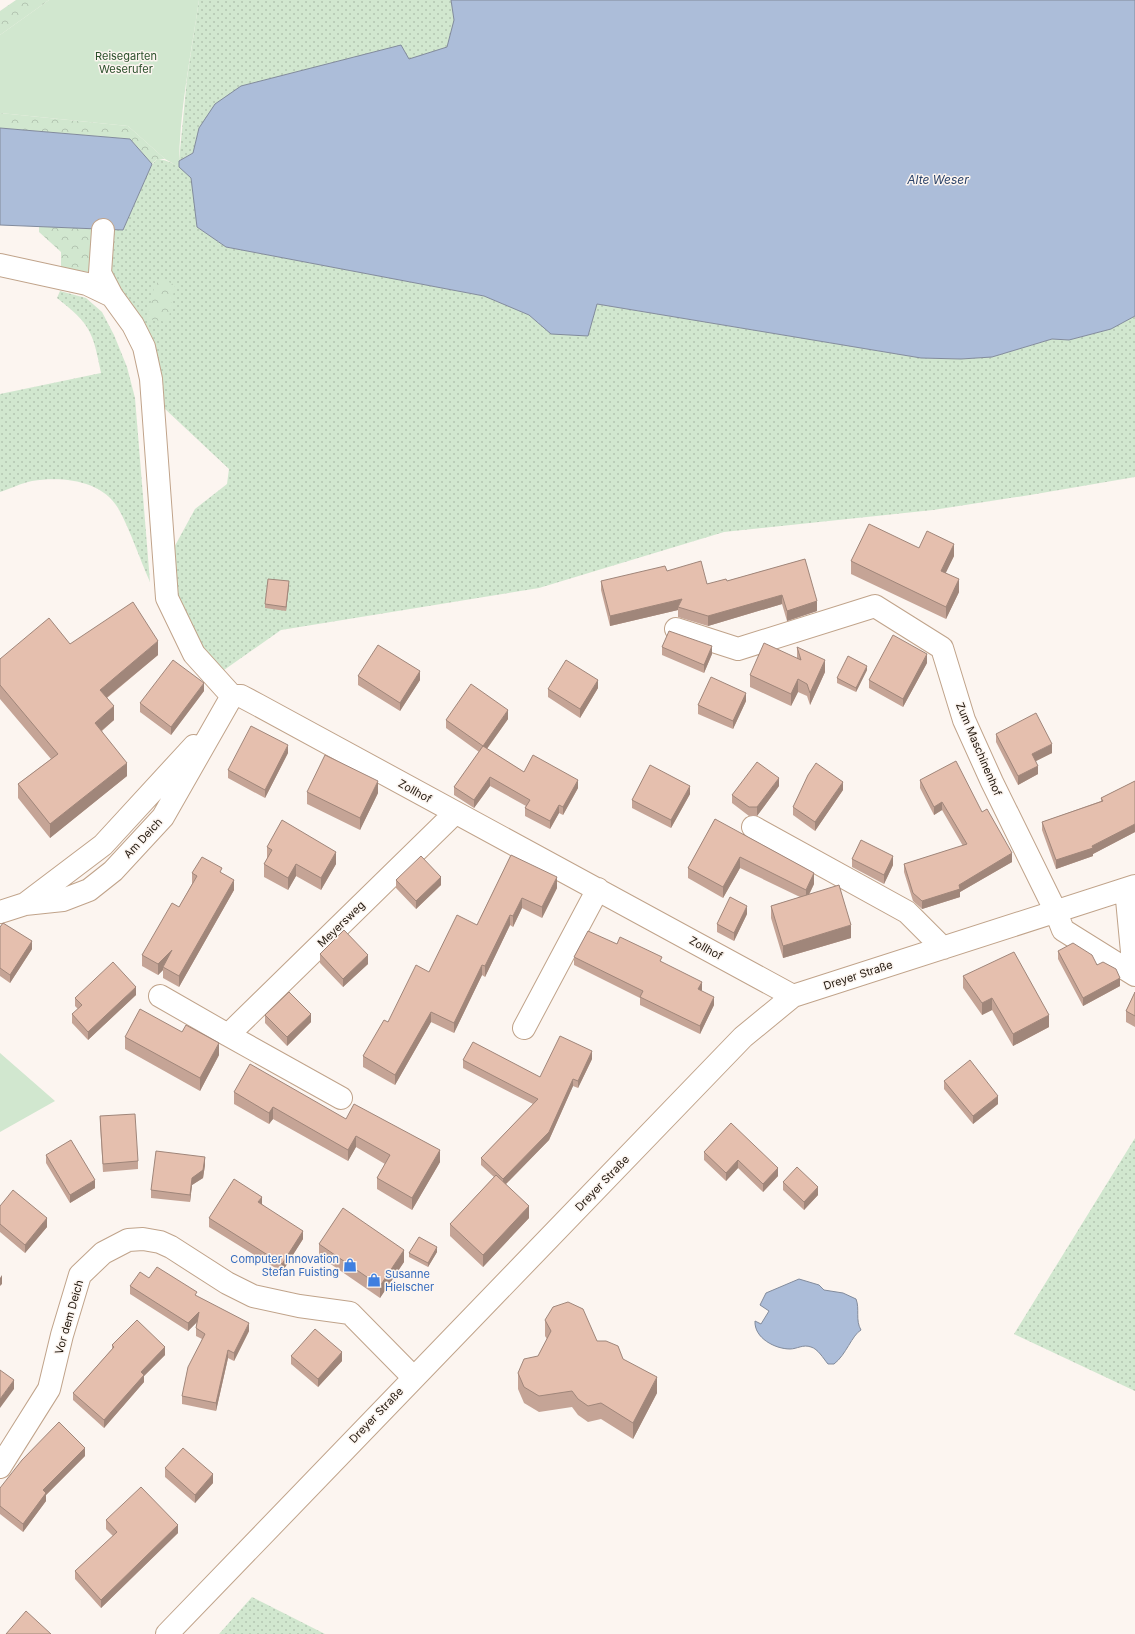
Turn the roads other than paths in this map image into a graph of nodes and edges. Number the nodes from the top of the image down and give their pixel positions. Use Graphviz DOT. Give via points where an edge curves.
graph roads {
  1 [pos="103,230"];
  2 [pos="0,265"];
  3 [pos="112,296"];
  4 [pos="676,629"];
  5 [pos="232,696"];
  6 [pos="455,814"];
  7 [pos="753,827"];
  8 [pos="1130,888"];
  9 [pos="598,889"];
  10 [pos="0,912"];
  11 [pos="1056,912"];
  12 [pos="943,948"];
  13 [pos="1135,957"];
  14 [pos="1135,975"];
  15 [pos="160,996"];
  16 [pos="793,996"];
  17 [pos="524,1028"];
  18 [pos="228,1035"];
  19 [pos="342,1098"];
  20 [pos="412,1377"];
  21 [pos="0,1467"];
  22 [pos="167,1634"];
  1 -- 3 [label="street" via="100,273"];
  2 -- 3 [label="street" via="87,284"];
  3 -- 5 [label="street" via="133,325 144,347 152,379 167,598 194,654"];
  4 -- 11 [label="street, Zum Maschinenhof" via="738,649 874,606 942,648 964,720"];
  5 -- 6 [label="street, Zollhof" via="241,696"];
  5 -- 10 [label="street, Am Deich" via="163,817 113,870 89,890 63,900 25,904"];
  6 -- 9 [label="street, Zollhof"];
  6 -- 18 [label="street, Meyersweg"];
  7 -- 12 [label="street" via="907,912"];
  8 -- 11 [label="street, Dreyer Straße"];
  8 -- 13 [label="street" via="1132,952"];
  9 -- 16 [label="street, Zollhof"];
  9 -- 17 [label="street"];
  11 -- 12 [label="street, Dreyer Straße"];
  11 -- 14 [label="street, Zum Maschinenhof" via="1063,930"];
  12 -- 16 [label="street, Dreyer Straße"];
  15 -- 18 [label="street"];
  16 -- 20 [label="street, Dreyer Straße" via="743,1037"];
  18 -- 19 [label="street"];
  20 -- 21 [label="street, Vor dem Deich" via="350,1314 252,1296 172,1247 143,1239 128,1240 103,1254 80,1275 49,1389"];
  20 -- 22 [label="street, Dreyer Straße"];
}
